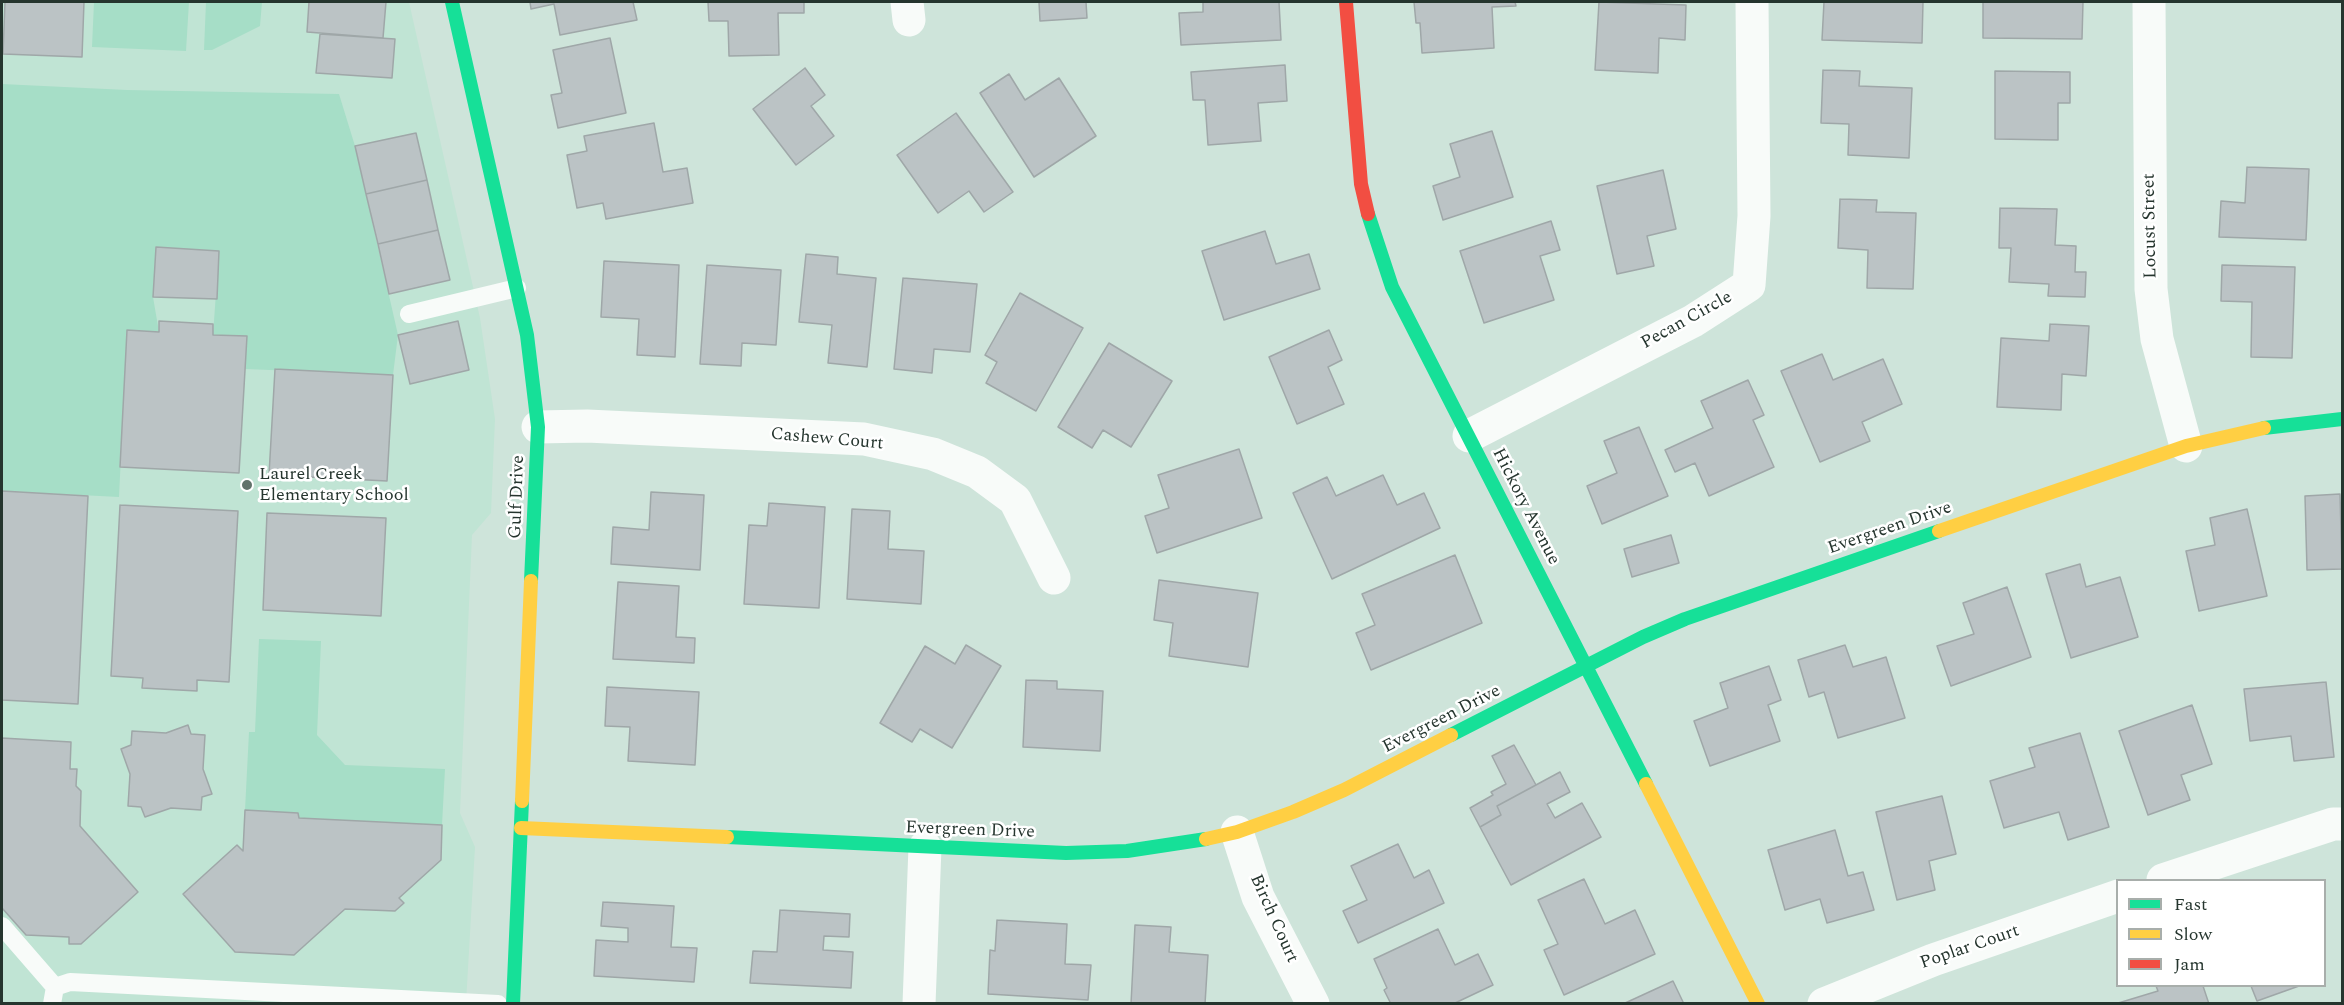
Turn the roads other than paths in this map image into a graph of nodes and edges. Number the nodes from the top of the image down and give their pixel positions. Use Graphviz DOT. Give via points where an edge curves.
graph roads {
  1 [pos="452,2"];
  2 [pos="1346,2"];
  3 [pos="1752,2"];
  4 [pos="2149,2"];
  5 [pos="517,288"];
  6 [pos="409,314"];
  7 [pos="2343,419"];
  8 [pos="538,427"];
  9 [pos="1469,436"];
  10 [pos="2186,446"];
  11 [pos="1054,578"];
  12 [pos="1587,666"];
  13 [pos="2343,824"];
  14 [pos="522,828"];
  15 [pos="1237,832"];
  16 [pos="925,847"];
  17 [pos="2166,879"];
  18 [pos="2116,897"];
  19 [pos="2,926"];
  20 [pos="54,995"];
  21 [pos="498,1004"];
  22 [pos="513,1004"];
  23 [pos="919,1004"];
  24 [pos="1313,1004"];
  25 [pos="1758,1004"];
  26 [pos="1824,1004"];
  1 -- 5 [label="street, Gulf Drive"];
  2 -- 9 [label="street, Hickory Avenue" via="1361,184 1372,236 1392,287"];
  3 -- 9 [label="street, Pecan Circle" via="1754,216 1749,285 1693,321"];
  4 -- 10 [label="street, Locust Street" via="2151,289 2157,339"];
  5 -- 6 [label="lane"];
  5 -- 8 [label="street, Gulf Drive" via="533,373"];
  7 -- 10 [label="street, Evergreen Drive" via="2253,429"];
  8 -- 11 [label="street, Cashew Court" via="864,439 933,454 977,472 1015,500"];
  8 -- 14 [label="street, Gulf Drive"];
  9 -- 12 [label="street, Hickory Avenue"];
  10 -- 12 [label="street, Evergreen Drive" via="1685,619"];
  12 -- 15 [label="street, Evergreen Drive" via="1344,790"];
  12 -- 25 [label="street, Hickory Avenue"];
  13 -- 17 [label="street" via="2332,824"];
  14 -- 16 [label="street, Evergreen Drive"];
  14 -- 22 [label="street, Gulf Drive"];
  15 -- 16 [label="street, Evergreen Drive" via="1127,851 1066,853"];
  15 -- 24 [label="street, Birch Court" via="1258,897"];
  16 -- 23 [label="street"];
  18 -- 26 [label="street, Poplar Court" via="1933,960"];
  19 -- 20 [label="lane"];
  20 -- 21 [label="lane" via="70,982"];
}
